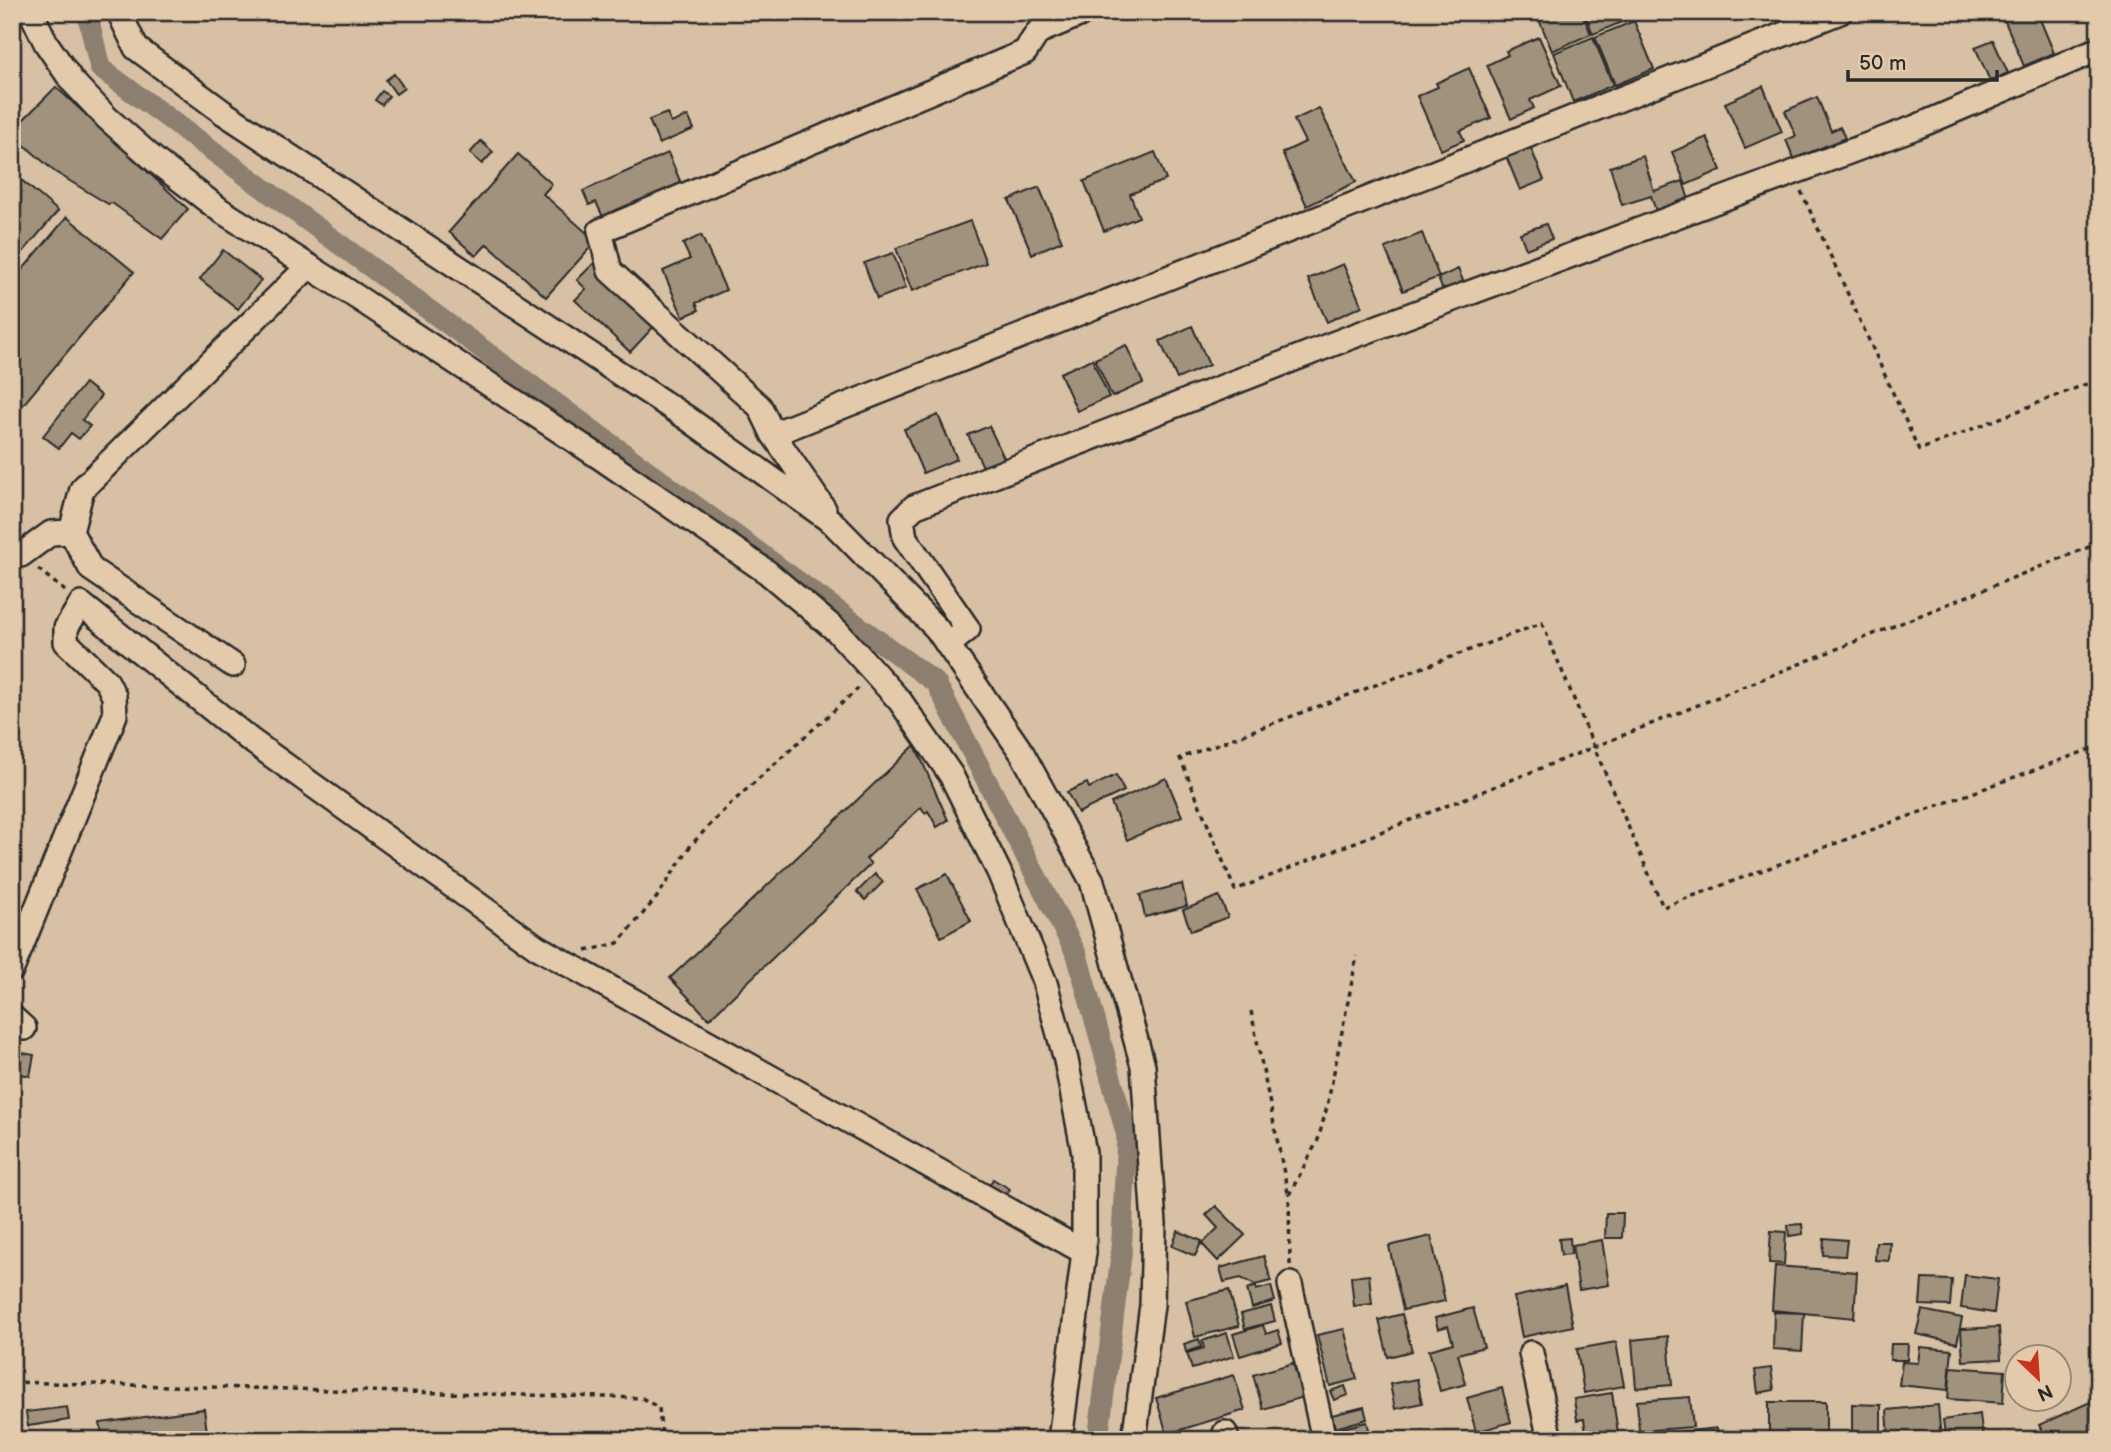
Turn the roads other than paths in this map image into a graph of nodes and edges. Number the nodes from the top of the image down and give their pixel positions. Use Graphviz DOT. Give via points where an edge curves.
graph roads {
  1 [pos="31,12"];
  2 [pos="119,12"];
  3 [pos="1086,12"];
  4 [pos="1840,12"];
  5 [pos="1792,21"];
  6 [pos="2099,50"];
  7 [pos="309,266"];
  8 [pos="774,434"];
  9 [pos="832,522"];
  10 [pos="71,532"];
  11 [pos="21,555"];
  12 [pos="948,645"];
  13 [pos="233,666"];
  14 [pos="12,969"];
  15 [pos="1084,1252"];
  16 [pos="1290,1284"];
  17 [pos="1531,1353"];
  18 [pos="1060,1440"];
  19 [pos="1134,1440"];
  20 [pos="1324,1440"];
  21 [pos="1550,1440"];
  1 -- 7 [label="street" via="72,81 107,118 220,210"];
  2 -- 9 [label="street" via="136,48 224,113 687,418"];
  3 -- 8 [label="street" via="1038,32 1025,51 600,231 610,271 760,407"];
  4 -- 5 [label="street"];
  5 -- 8 [label="street"];
  6 -- 12 [label="street" via="1916,127 1356,335 914,507 902,519 905,538 968,629"];
  7 -- 10 [label="street" via="82,489"];
  7 -- 15 [label="street" via="767,572 837,631 900,701 951,775 999,872 1045,983 1084,1153"];
  8 -- 9 [label="street"];
  9 -- 12 [label="street"];
  10 -- 11 [label="street" via="51,533"];
  10 -- 13 [label="street" via="92,569"];
  12 -- 19 [label="street" via="1022,753 1092,881 1143,1066 1154,1224 1152,1305"];
  14 -- 15 [label="street" via="115,715 114,696 107,682 66,642 66,628 82,604 249,740 537,947"];
  15 -- 18 [label="street"];
  16 -- 20 [label="street"];
  17 -- 21 [label="street"];
}
